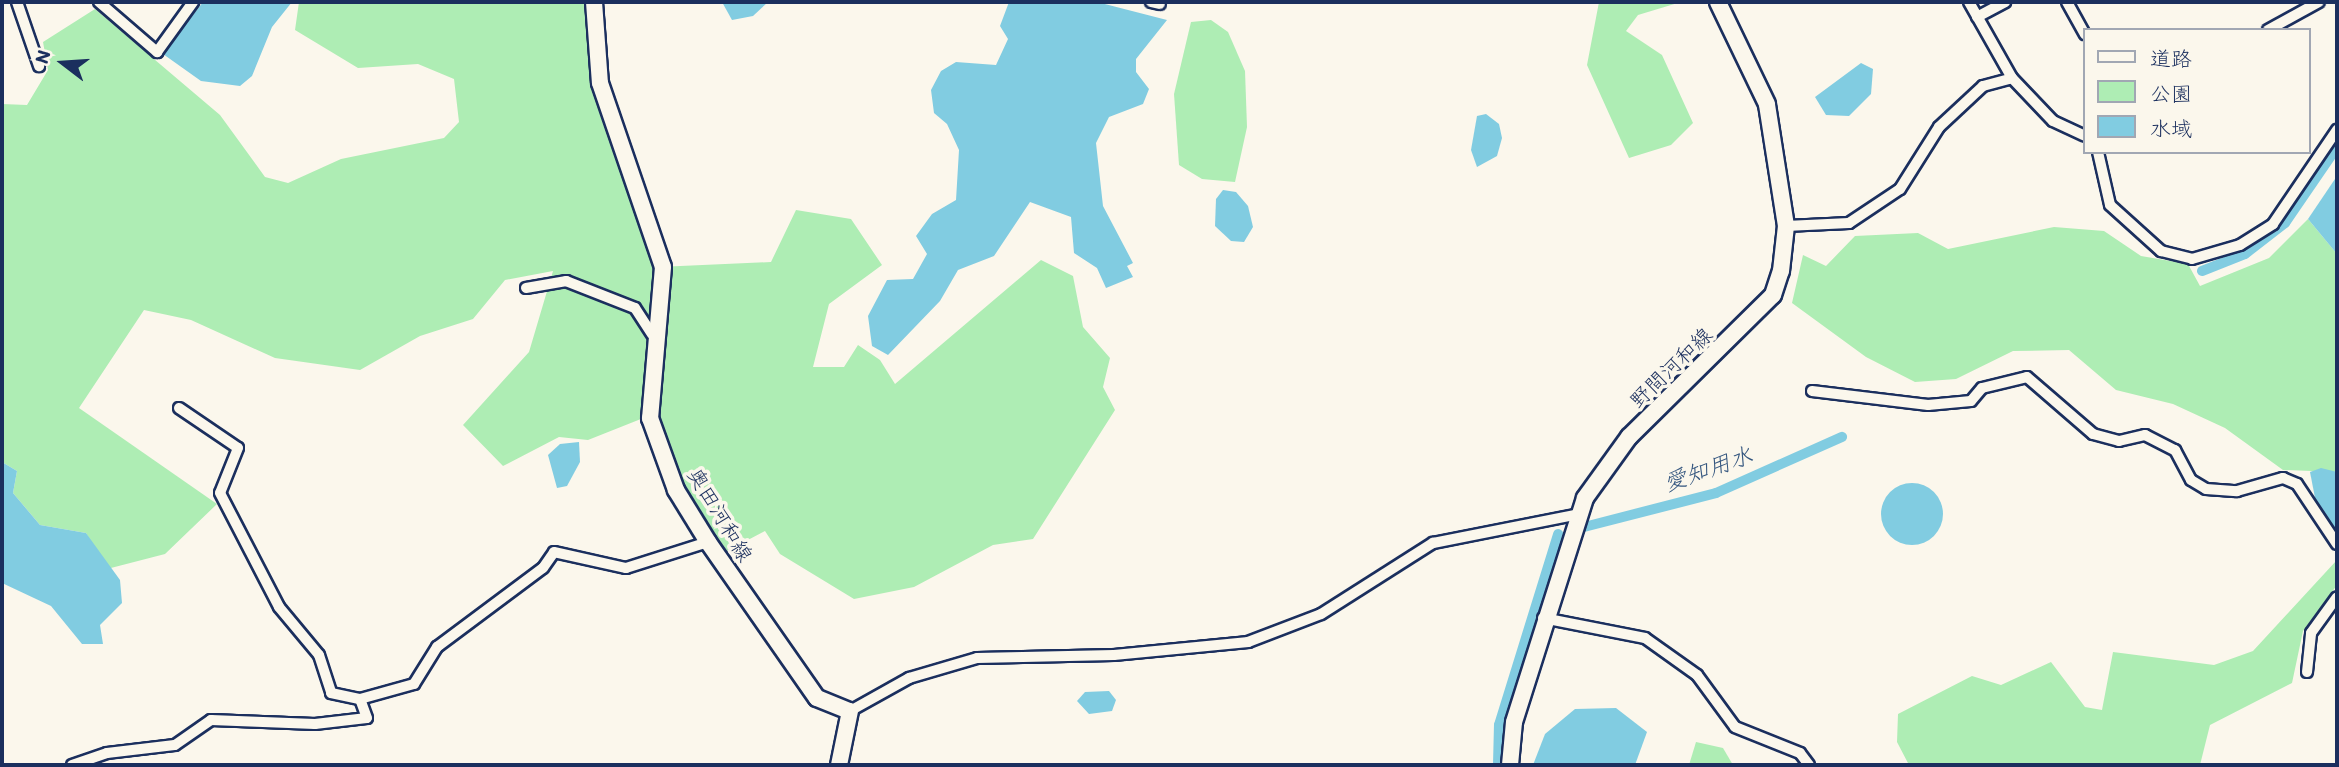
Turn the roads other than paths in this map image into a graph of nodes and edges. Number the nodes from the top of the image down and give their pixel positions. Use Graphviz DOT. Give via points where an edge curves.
graph roads {
  1 [pos="17,2"];
  2 [pos="99,2"];
  3 [pos="193,2"];
  4 [pos="594,2"];
  5 [pos="1718,2"];
  6 [pos="1969,2"];
  7 [pos="2005,2"];
  8 [pos="2067,2"];
  9 [pos="2319,2"];
  10 [pos="1977,17"];
  11 [pos="2272,28"];
  12 [pos="2084,32"];
  13 [pos="39,66"];
  14 [pos="2012,78"];
  15 [pos="2337,130"];
  16 [pos="2084,136"];
  17 [pos="2098,154"];
  18 [pos="1786,226"];
  19 [pos="526,288"];
  20 [pos="652,334"];
  21 [pos="1812,391"];
  22 [pos="179,408"];
  23 [pos="1575,515"];
  24 [pos="708,542"];
  25 [pos="2337,544"];
  26 [pos="2337,597"];
  27 [pos="1543,618"];
  28 [pos="2307,672"];
  29 [pos="360,699"];
  30 [pos="850,711"];
  31 [pos="72,765"];
  32 [pos="839,765"];
  33 [pos="1510,765"];
  34 [pos="1809,765"];
  1 -- 13 [label="street"];
  2 -- 3 [label="street" via="157,52"];
  4 -- 20 [label="main road, 奥田河和線" via="600,83 663,267"];
  5 -- 18 [label="main road, 野間河和線" via="1767,104"];
  6 -- 10 [label="street"];
  7 -- 10 [label="street"];
  8 -- 12 [label="street"];
  9 -- 11 [label="street"];
  10 -- 14 [label="street"];
  14 -- 16 [label="street" via="2053,121"];
  14 -- 18 [label="street" via="1983,86 1940,127 1900,189 1849,223"];
  15 -- 17 [label="street" via="2273,224 2240,245 2192,259 2161,251 2110,205"];
  18 -- 23 [label="main road, 野間河和線" via="1773,295 1629,438"];
  19 -- 20 [label="street" via="566,281 635,308"];
  20 -- 24 [label="main road, 奥田河和線" via="650,418 676,490"];
  21 -- 25 [label="street" via="1928,405 1971,401 1982,388 2027,377 2093,434 2119,441 2145,435 2175,450 2190,480 2206,489 2237,491 2283,478 2297,484"];
  22 -- 29 [label="street" via="238,447 220,493 279,607 319,655 331,693"];
  23 -- 27 [label="main road, 野間河和線"];
  23 -- 30 [label="street" via="1433,543 1321,614 1248,642 1114,655 977,658 909,678"];
  24 -- 29 [label="street" via="626,568 554,552 543,568 437,647 414,684"];
  24 -- 30 [label="main road, 奥田河和線" via="817,698"];
  26 -- 28 [label="street" via="2311,633"];
  27 -- 33 [label="main road, 野間河和線" via="1514,722"];
  27 -- 34 [label="street" via="1645,638 1697,676 1734,727 1800,753"];
  29 -- 31 [label="street" via="367,718 315,724 211,720 175,745 107,753"];
  30 -- 32 [label="main road"];
}
